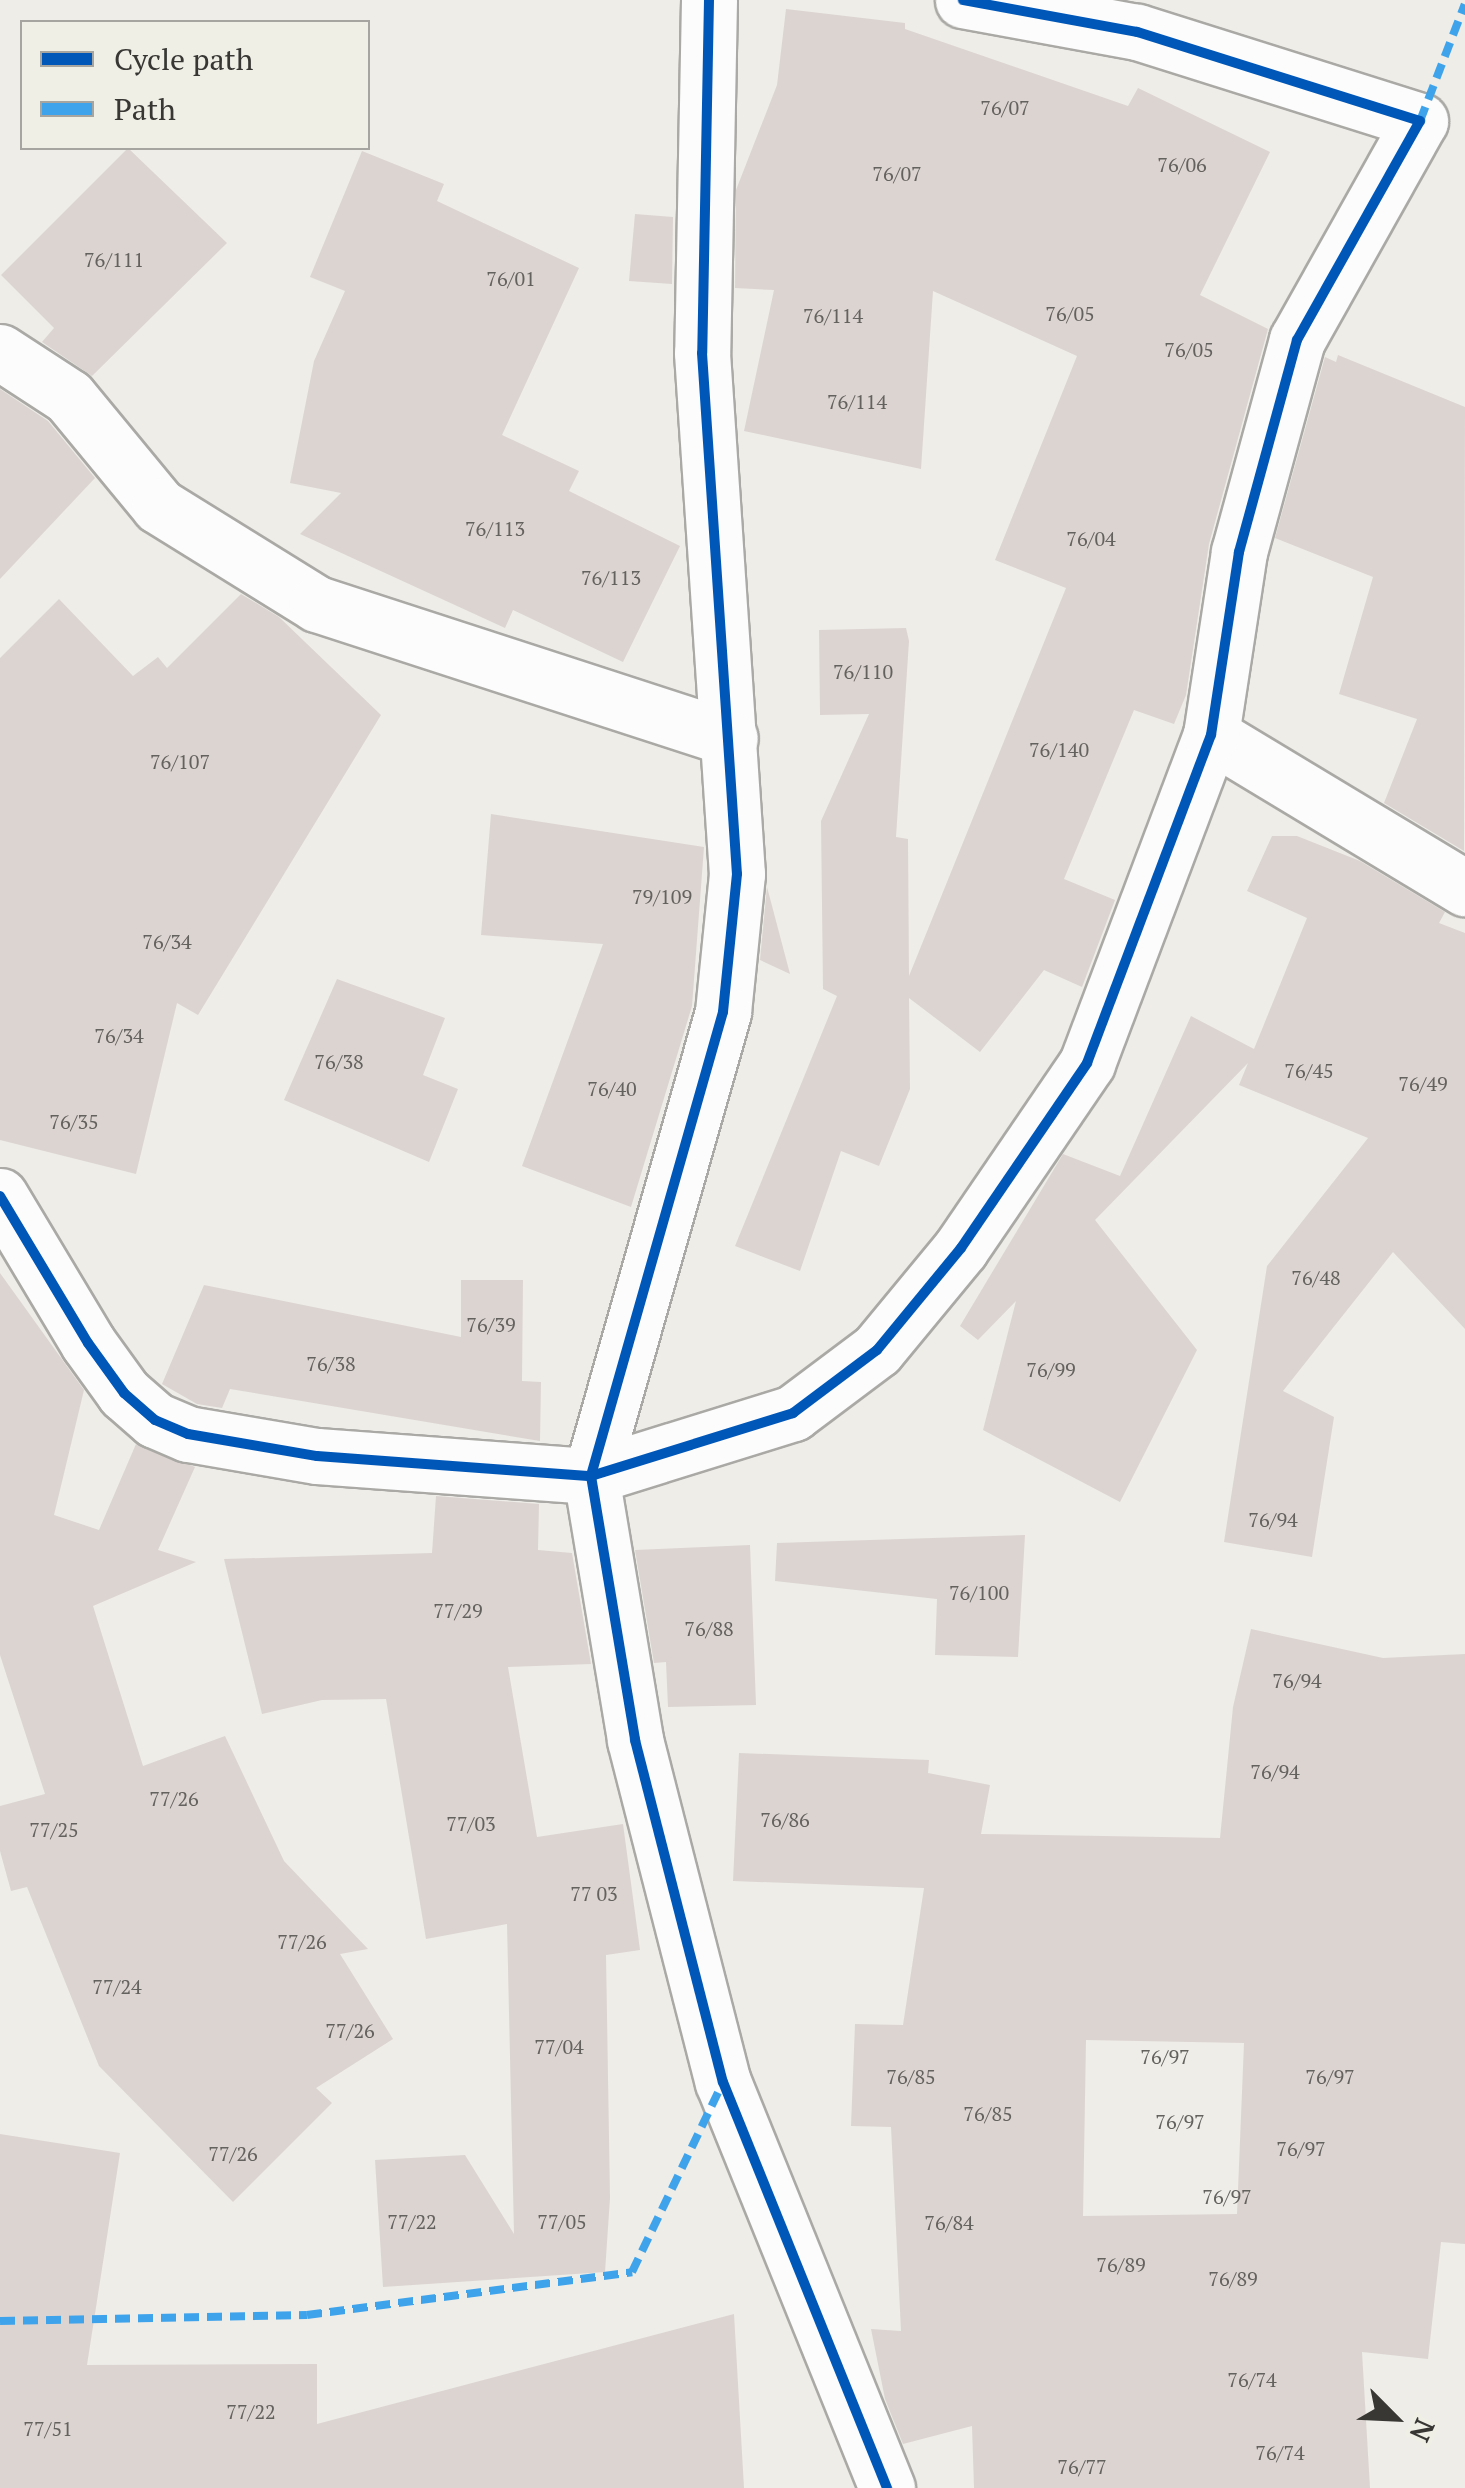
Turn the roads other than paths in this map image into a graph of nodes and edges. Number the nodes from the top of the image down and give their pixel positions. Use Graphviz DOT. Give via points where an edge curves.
graph roads {
  1 [pos="710,0"];
  2 [pos="963,0"];
  3 [pos="0,352"];
  4 [pos="1211,735"];
  5 [pos="730,738"];
  6 [pos="1465,888"];
  7 [pos="0,1196"];
  8 [pos="591,1476"];
  9 [pos="887,2488"];
  1 -- 5 [label="street" via="702,354"];
  2 -- 4 [label="street" via="1137,32 1420,120 1297,340 1239,552"];
  3 -- 5 [label="street" via="69,397 159,506 317,604"];
  4 -- 6 [label="street"];
  4 -- 8 [label="street" via="1087,1064 961,1248 877,1350 793,1413"];
  5 -- 8 [label="street" via="738,874 723,1012"];
  7 -- 8 [label="street" via="88,1342 124,1393 155,1420 188,1434 317,1456"];
  8 -- 9 [label="street" via="635,1740 724,2082"];
}
